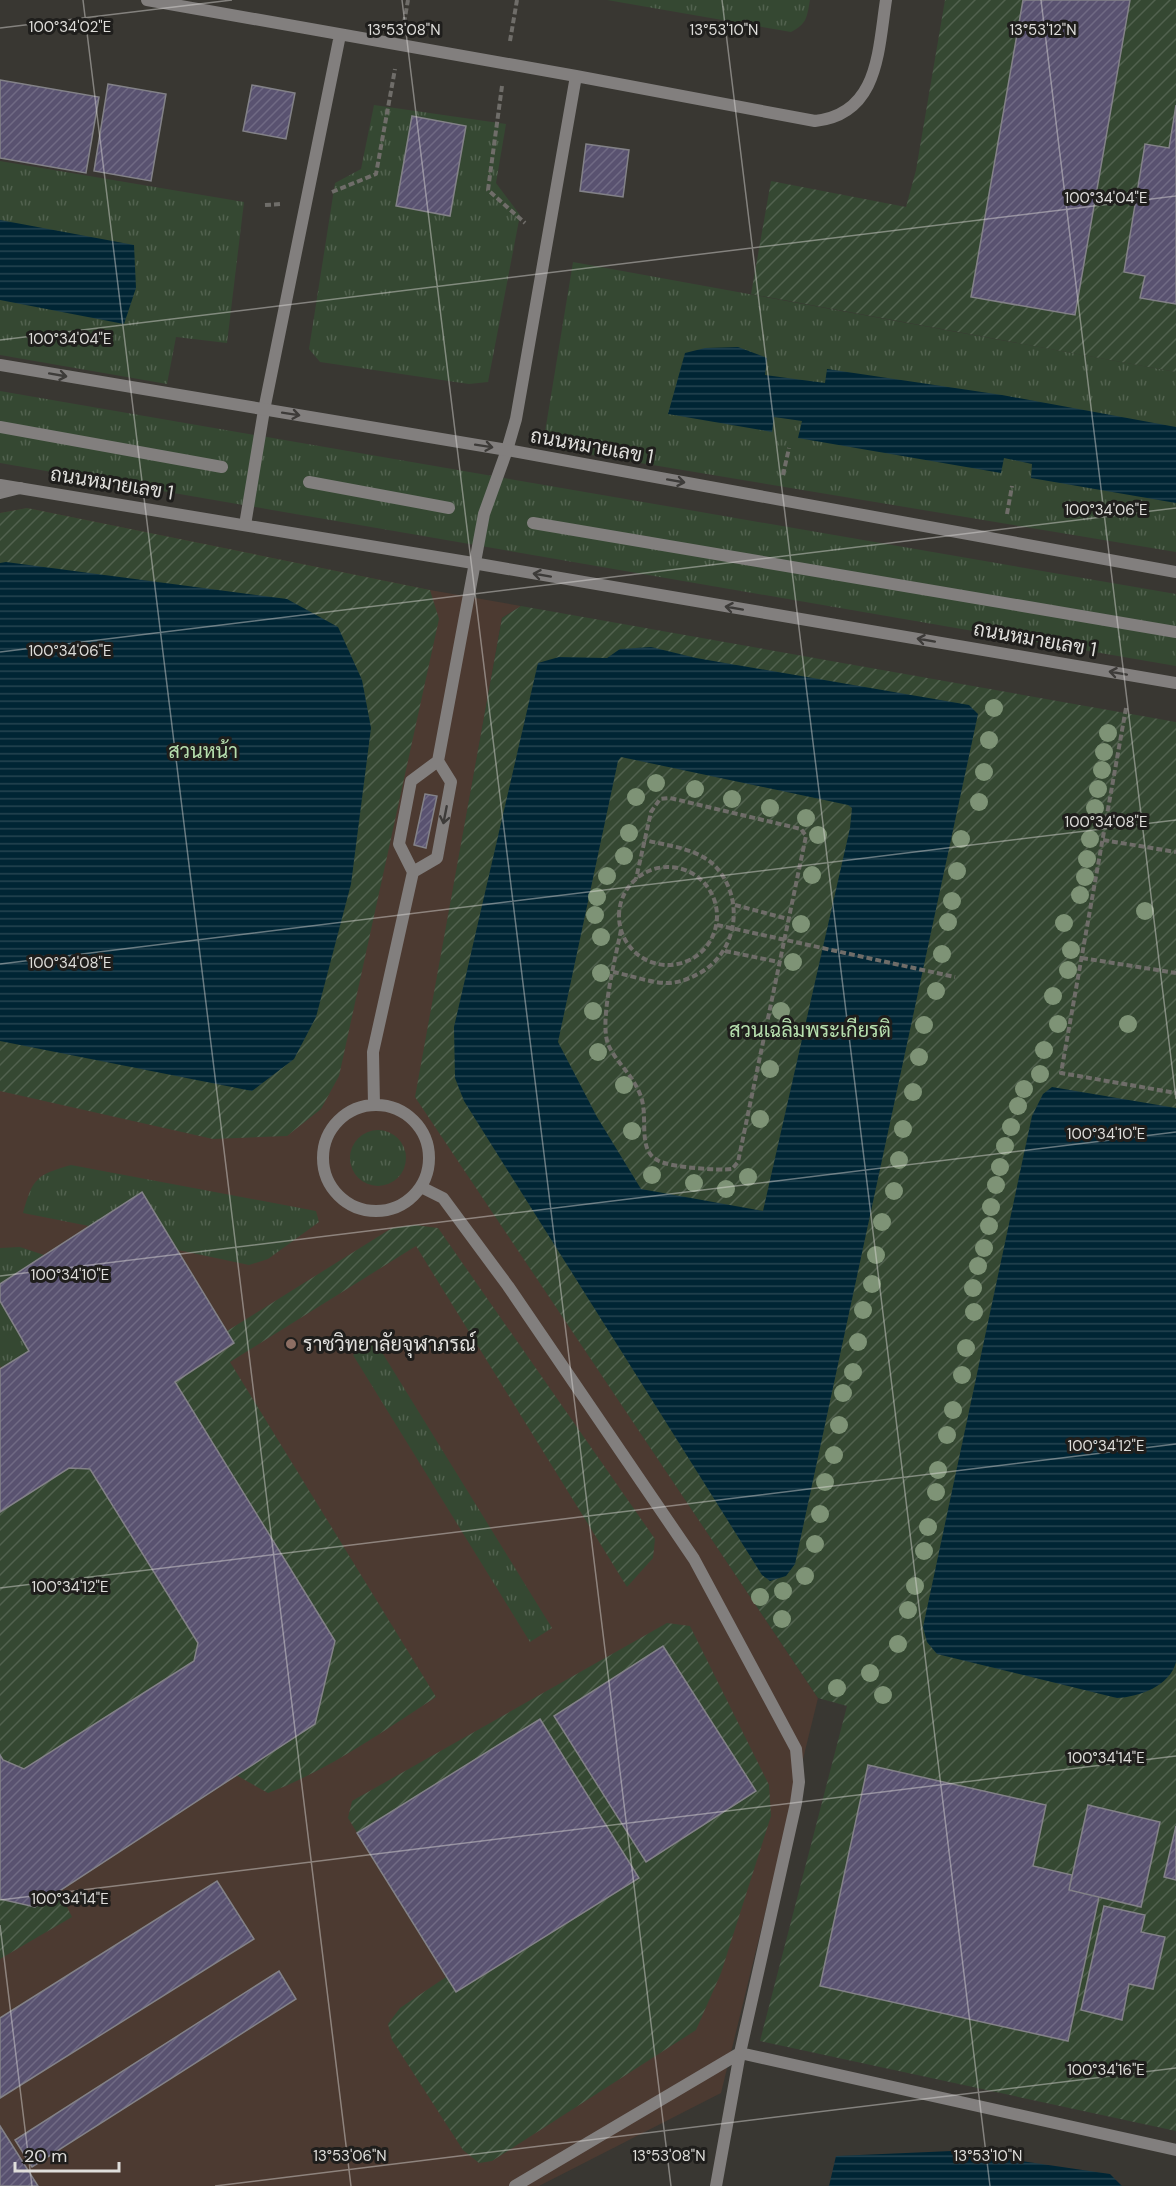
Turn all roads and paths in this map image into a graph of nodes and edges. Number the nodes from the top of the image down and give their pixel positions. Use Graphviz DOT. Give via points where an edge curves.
graph roads {
  1 [pos="147,0"];
  2 [pos="408,0"];
  3 [pos="517,0"];
  4 [pos="886,0"];
  5 [pos="340,35"];
  6 [pos="400,46"];
  7 [pos="505,64"];
  8 [pos="576,76"];
  9 [pos="307,202"];
  10 [pos="265,205"];
  11 [pos="546,242"];
  12 [pos="0,365"];
  13 [pos="264,410"];
  14 [pos="0,427"];
  15 [pos="789,448"];
  16 [pos="507,450"];
  17 [pos="222,467"];
  18 [pos="783,475"];
  19 [pos="309,482"];
  20 [pos="0,485"];
  21 [pos="1012,486"];
  22 [pos="21,488"];
  23 [pos="0,493"];
  24 [pos="449,508"];
  25 [pos="1007,514"];
  26 [pos="533,523"];
  27 [pos="245,525"];
  28 [pos="473,563"];
  29 [pos="1176,572"];
  30 [pos="1176,632"];
  31 [pos="1176,683"];
  32 [pos="1126,708"];
  33 [pos="438,761"];
  34 [pos="645,840"];
  35 [pos="1102,840"];
  36 [pos="1176,852"];
  37 [pos="413,872"];
  38 [pos="636,879"];
  39 [pos="735,905"];
  40 [pos="789,919"];
  41 [pos="717,925"];
  42 [pos="733,928"];
  43 [pos="621,930"];
  44 [pos="784,940"];
  45 [pos="725,951"];
  46 [pos="1082,957"];
  47 [pos="779,962"];
  48 [pos="613,972"];
  49 [pos="1176,973"];
  50 [pos="955,977"];
  51 [pos="1176,1093"];
  52 [pos="374,1105"];
  53 [pos="421,1187"];
  54 [pos="740,2053"];
  55 [pos="1176,2150"];
  56 [pos="515,2186"];
  57 [pos="716,2186"];
  1 -- 5 [label="street"];
  2 -- 6 [label="path"];
  3 -- 7 [label="path"];
  4 -- 8 [label="street" via="874,74 850,110 830,120 815,122"];
  5 -- 6 [label="street"];
  5 -- 9 [label="street"];
  6 -- 7 [label="street"];
  6 -- 9 [label="path" via="376,174"];
  7 -- 8 [label="street"];
  7 -- 11 [label="path" via="488,190"];
  8 -- 11 [label="street"];
  9 -- 10 [label="path"];
  9 -- 13 [label="street"];
  11 -- 16 [label="street" via="516,419"];
  12 -- 13 [label="street, ถนนหมายเลข 1, one-way"];
  13 -- 16 [label="street, ถนนหมายเลข 1, one-way"];
  13 -- 27 [label="street"];
  14 -- 17 [label="street, ถนนหมายเลข 1"];
  15 -- 18 [label="path"];
  16 -- 28 [label="street" via="483,514"];
  16 -- 29 [label="street, ถนนหมายเลข 1, one-way"];
  19 -- 24 [label="street"];
  20 -- 22 [label="street, ถนนหมายเลข 1"];
  21 -- 25 [label="path"];
  22 -- 23 [label="street"];
  22 -- 27 [label="street, ถนนหมายเลข 1"];
  26 -- 30 [label="street, ถนนหมายเลข 1"];
  27 -- 28 [label="street, ถนนหมายเลข 1"];
  31 -- 28 [label="street, ถนนหมายเลข 1, one-way"];
  28 -- 33 [label="street"];
  32 -- 35 [label="path"];
  33 -- 37 [label="street" via="411,781 399,844"];
  33 -- 37 [label="street, one-way" via="452,782 437,858"];
  34 -- 38 [label="path"];
  34 -- 39 [label="path" via="693,852 713,865 727,883"];
  34 -- 40 [label="path" via="651,812 660,799 670,798 801,829 806,836"];
  35 -- 36 [label="path"];
  35 -- 46 [label="path"];
  37 -- 52 [label="street" via="373,1052"];
  38 -- 41 [label="path" via="660,867 693,872 715,898"];
  38 -- 43 [label="path" via="622,899"];
  39 -- 40 [label="path"];
  39 -- 42 [label="path"];
  40 -- 44 [label="path"];
  41 -- 42 [label="path"];
  41 -- 43 [label="path" via="708,946 697,957 667,966 638,956"];
  42 -- 44 [label="path"];
  42 -- 45 [label="path"];
  43 -- 48 [label="path"];
  44 -- 47 [label="path"];
  44 -- 50 [label="path"];
  45 -- 47 [label="path"];
  45 -- 48 [label="path" via="709,968 688,979 668,983"];
  46 -- 49 [label="path"];
  46 -- 51 [label="path" via="1061,1073"];
  47 -- 48 [label="path" via="738,1162 732,1170 718,1171 660,1162 649,1154 640,1094 605,1033"];
  52 -- 53 [label="street" via="400,1110 425,1135 428,1170"];
  52 -- 53 [label="street" via="349,1112 335,1124 327,1139 323,1156 333,1189 345,1201 378,1211 410,1200"];
  53 -- 54 [label="street" via="443,1198 482,1251 694,1559 795,1749 799,1782 796,1803"];
  54 -- 55 [label="street"];
  54 -- 56 [label="street"];
  54 -- 57 [label="street"];
}
